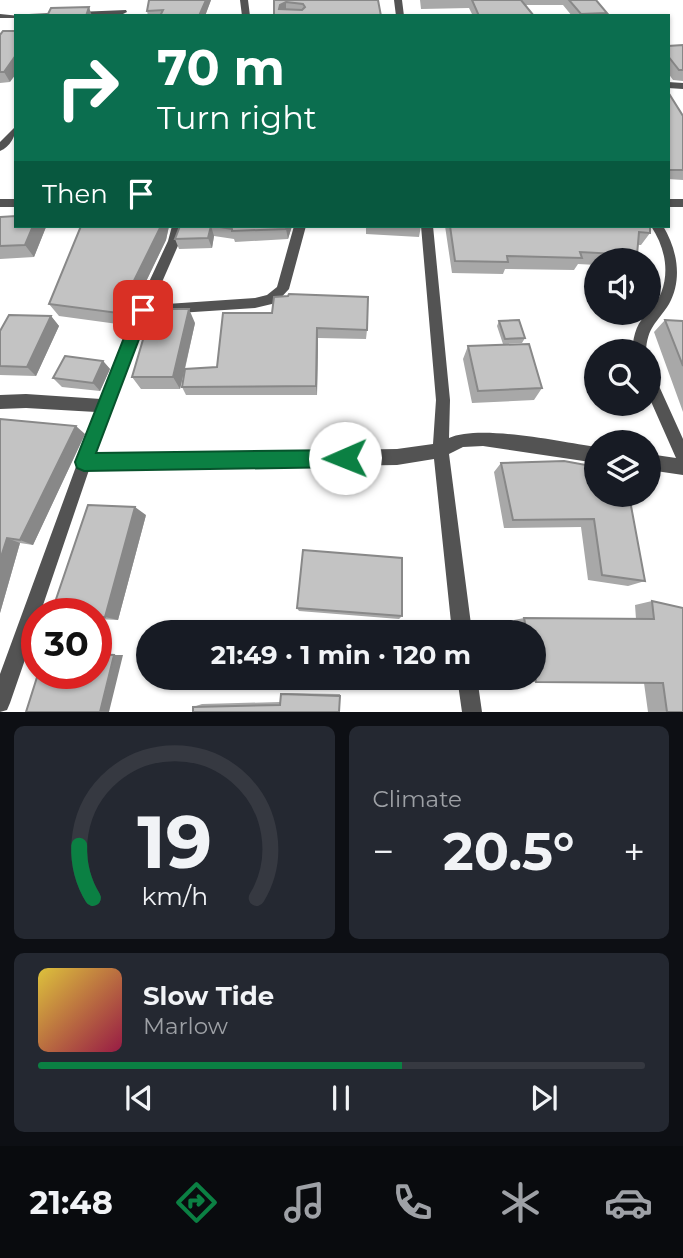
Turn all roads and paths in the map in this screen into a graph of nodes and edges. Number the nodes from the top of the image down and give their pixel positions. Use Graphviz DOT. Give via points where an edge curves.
graph roads {
  1 [pos="125,0"];
  2 [pos="122,14"];
  3 [pos="14,131"];
  4 [pos="0,148"];
  5 [pos="177,228"];
  6 [pos="299,228"];
  7 [pos="427,228"];
  8 [pos="658,228"];
  9 [pos="143,310"];
  10 [pos="640,339"];
  11 [pos="0,402"];
  12 [pos="106,406"];
  13 [pos="661,407"];
  14 [pos="441,450"];
  15 [pos="584,453"];
  16 [pos="683,457"];
  17 [pos="84,462"];
  18 [pos="661,464"];
  19 [pos="683,467"];
  20 [pos="461,620"];
  21 [pos="469,690"];
  22 [pos="0,703"];
  23 [pos="472,712"];
  1 -- 2 [label="street"];
  3 -- 4 [label="street"];
  5 -- 9 [label="street"];
  6 -- 9 [label="street" via="283,289 271,299"];
  7 -- 14 [label="street" via="443,400"];
  8 -- 10 [label="street" via="674,271 673,290"];
  9 -- 12 [label="street"];
  11 -- 12 [label="street"];
  12 -- 17 [label="street"];
  13 -- 16 [label="street"];
  14 -- 15 [label="street" via="462,440 483,439"];
  14 -- 17 [label="street" via="397,457"];
  14 -- 20 [label="street"];
  17 -- 22 [label="street"];
  18 -- 19 [label="street"];
  21 -- 23 [label="street"];
}
